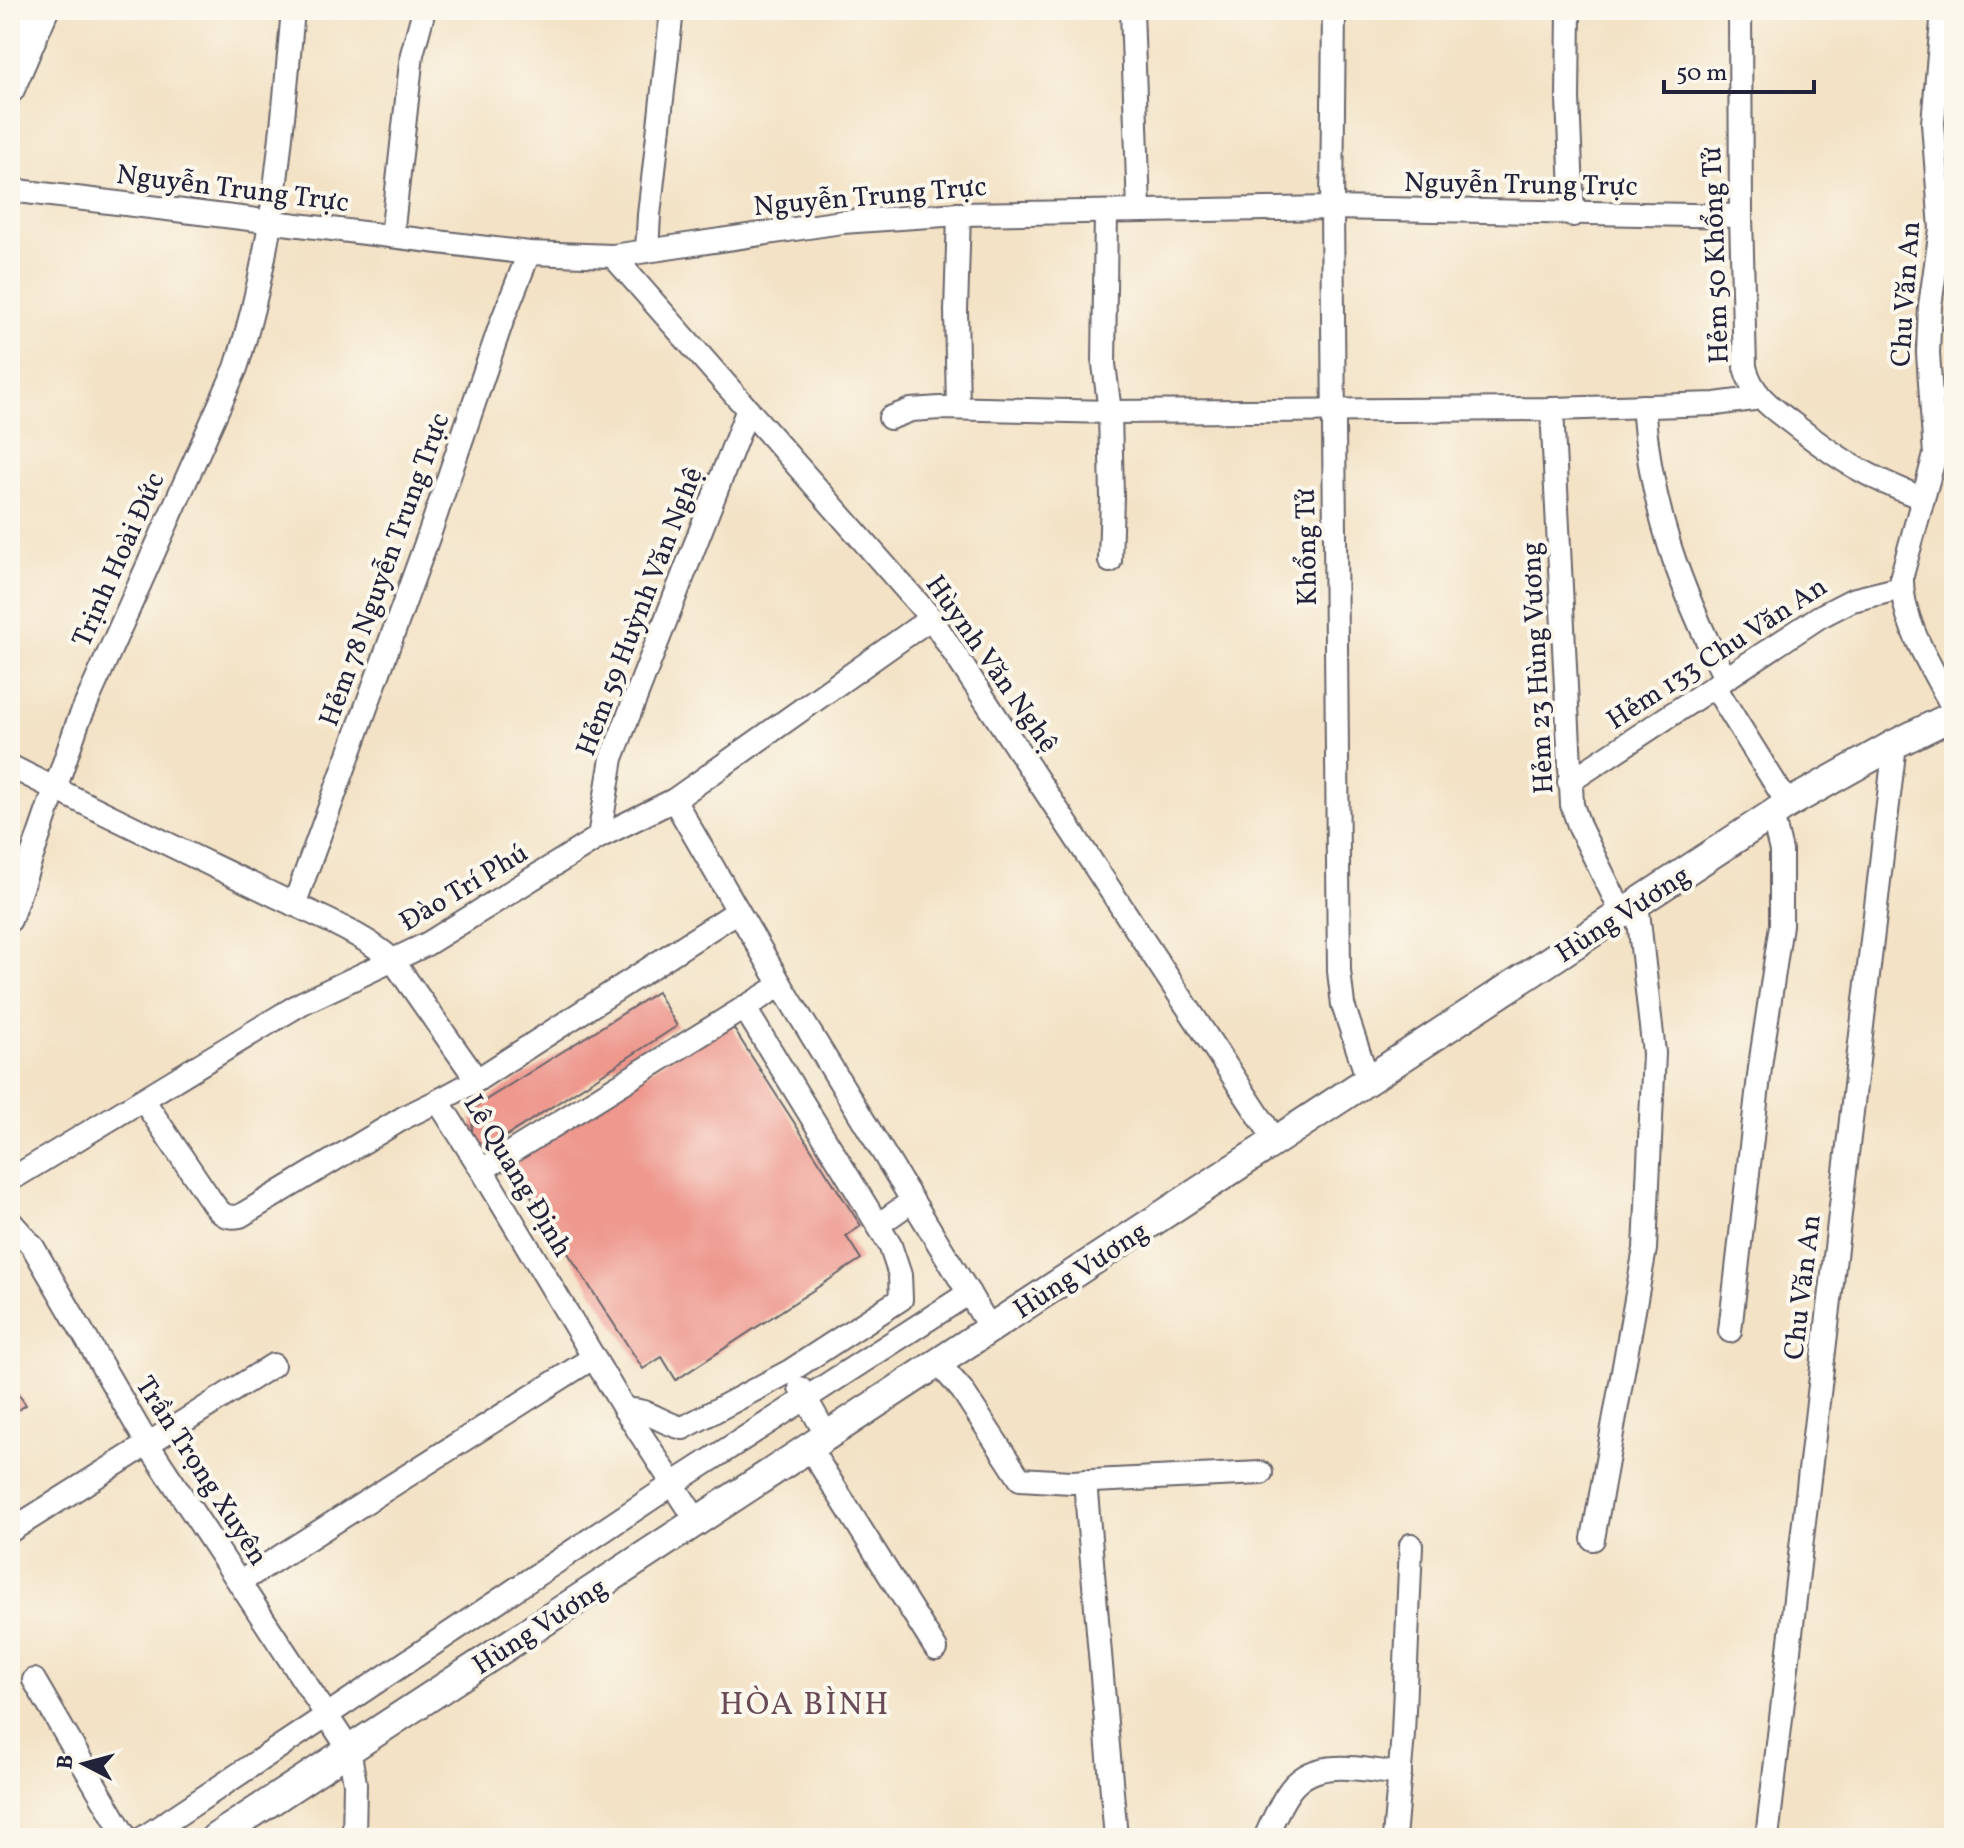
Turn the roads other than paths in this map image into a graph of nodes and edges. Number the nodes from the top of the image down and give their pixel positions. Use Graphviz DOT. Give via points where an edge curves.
graph roads {
  1 [pos="21,10"];
  2 [pos="44,10"];
  3 [pos="293,10"];
  4 [pos="424,10"];
  5 [pos="672,10"];
  6 [pos="1132,10"];
  7 [pos="1334,10"];
  8 [pos="1569,10"];
  9 [pos="1740,10"];
  10 [pos="1943,10"];
  11 [pos="10,36"];
  12 [pos="10,89"];
  13 [pos="10,190"];
  14 [pos="1332,208"];
  15 [pos="1139,211"];
  16 [pos="1106,212"];
  17 [pos="959,214"];
  18 [pos="1573,215"];
  19 [pos="1741,216"];
  20 [pos="272,221"];
  21 [pos="392,236"];
  22 [pos="647,251"];
  23 [pos="529,253"];
  24 [pos="613,256"];
  25 [pos="1761,398"];
  26 [pos="1643,406"];
  27 [pos="958,408"];
  28 [pos="748,409"];
  29 [pos="1552,409"];
  30 [pos="1110,412"];
  31 [pos="1334,412"];
  32 [pos="890,418"];
  33 [pos="1922,498"];
  34 [pos="1110,561"];
  35 [pos="1901,588"];
  36 [pos="931,618"];
  37 [pos="1720,682"];
  38 [pos="1954,712"];
  39 [pos="1895,744"];
  40 [pos="10,766"];
  41 [pos="1569,782"];
  42 [pos="54,788"];
  43 [pos="674,800"];
  44 [pos="1780,809"];
  45 [pos="599,837"];
  46 [pos="294,905"];
  47 [pos="1630,908"];
  48 [pos="738,911"];
  49 [pos="10,920"];
  50 [pos="394,962"];
  51 [pos="781,985"];
  52 [pos="744,1007"];
  53 [pos="477,1080"];
  54 [pos="1368,1080"];
  55 [pos="144,1101"];
  56 [pos="438,1101"];
  57 [pos="1275,1140"];
  58 [pos="482,1170"];
  59 [pos="10,1180"];
  60 [pos="912,1201"];
  61 [pos="10,1221"];
  62 [pos="878,1225"];
  63 [pos="969,1293"];
  64 [pos="990,1328"];
  65 [pos="1730,1331"];
  66 [pos="594,1357"];
  67 [pos="938,1363"];
  68 [pos="273,1365"];
  69 [pos="790,1371"];
  70 [pos="806,1398"];
  71 [pos="625,1410"];
  72 [pos="818,1442"];
  73 [pos="147,1443"];
  74 [pos="1261,1473"];
  75 [pos="1085,1481"];
  76 [pos="673,1484"];
  77 [pos="697,1521"];
  78 [pos="10,1531"];
  79 [pos="1593,1539"];
  80 [pos="1411,1545"];
  81 [pos="240,1582"];
  82 [pos="936,1649"];
  83 [pos="34,1680"];
  84 [pos="326,1717"];
  85 [pos="349,1749"];
  86 [pos="1400,1774"];
  87 [pos="126,1838"];
  88 [pos="143,1838"];
  89 [pos="215,1838"];
  90 [pos="354,1838"];
  91 [pos="1116,1838"];
  92 [pos="1265,1838"];
  93 [pos="1394,1838"];
  94 [pos="1767,1838"];
  1 -- 11 [label="main road"];
  2 -- 12 [label="main road"];
  3 -- 20 [label="street, Trịnh Hoài Đức"];
  4 -- 21 [label="street" via="412,54"];
  5 -- 22 [label="street"];
  6 -- 15 [label="street"];
  7 -- 14 [label="street, Khổng Tử"];
  8 -- 18 [label="street"];
  9 -- 19 [label="street, Hẻm 50 Khổng Tử"];
  10 -- 33 [label="street, Chu Văn An" via="1933,123 1941,229 1927,371 1935,455"];
  13 -- 20 [label="street, Nguyễn Trung Trực"];
  14 -- 15 [label="street, Nguyễn Trung Trực"];
  14 -- 18 [label="street, Nguyễn Trung Trực"];
  14 -- 31 [label="street, Khổng Tử"];
  15 -- 16 [label="street, Nguyễn Trung Trực"];
  16 -- 17 [label="street, Nguyễn Trung Trực"];
  16 -- 30 [label="street" via="1104,364"];
  17 -- 22 [label="street, Nguyễn Trung Trực" via="842,222"];
  17 -- 27 [label="street"];
  18 -- 19 [label="street, Nguyễn Trung Trực"];
  19 -- 25 [label="street, Hẻm 50 Khổng Tử" via="1745,367"];
  20 -- 21 [label="street, Nguyễn Trung Trực"];
  20 -- 42 [label="street, Trịnh Hoài Đức" via="236,368 113,639"];
  21 -- 23 [label="street, Nguyễn Trung Trực"];
  22 -- 24 [label="street, Nguyễn Trung Trực"];
  23 -- 24 [label="street, Nguyễn Trung Trực"];
  23 -- 46 [label="street, Hẻm 78 Nguyễn Trung Trực"];
  24 -- 28 [label="street, Hùynh Văn Nghệ"];
  25 -- 26 [label="street"];
  25 -- 33 [label="street, Hẻm 50 Khổng Tử" via="1838,459"];
  26 -- 29 [label="street"];
  26 -- 37 [label="street" via="1653,491 1666,538"];
  27 -- 30 [label="street"];
  27 -- 32 [label="street" via="911,410"];
  28 -- 36 [label="street, Hùynh Văn Nghệ"];
  28 -- 45 [label="street, Hẻm 59 Huỳnh Văn Nghệ" via="612,758"];
  29 -- 31 [label="street"];
  29 -- 41 [label="street, Hẻm 23 Hùng Vương"];
  30 -- 31 [label="street"];
  30 -- 34 [label="street"];
  31 -- 54 [label="street, Khổng Tử" via="1339,971 1343,1005"];
  33 -- 35 [label="street, Chu Văn An"];
  35 -- 37 [label="street, Hẻm 133 Chu Văn An" via="1838,606"];
  35 -- 38 [label="street, Chu Văn An" via="1916,635"];
  36 -- 43 [label="street, Đào Trí Phú"];
  36 -- 57 [label="street, Hùynh Văn Nghệ"];
  37 -- 41 [label="street, Hẻm 133 Chu Văn An"];
  37 -- 44 [label="street"];
  38 -- 39 [label="main road, Hùng Vương"];
  39 -- 44 [label="main road, Hùng Vương"];
  39 -- 94 [label="street, Chu Văn An"];
  40 -- 42 [label="street, Lê Quang Định"];
  41 -- 47 [label="street, Hẻm 23 Hùng Vương" via="1580,828"];
  42 -- 46 [label="street, Lê Quang Định"];
  42 -- 49 [label="street, Trịnh Hoài Đức"];
  43 -- 45 [label="street, Đào Trí Phú"];
  43 -- 48 [label="street"];
  44 -- 47 [label="main road, Hùng Vương"];
  44 -- 65 [label="street" via="1781,925"];
  45 -- 50 [label="street, Đào Trí Phú"];
  46 -- 50 [label="street, Lê Quang Định"];
  47 -- 54 [label="main road, Hùng Vương"];
  47 -- 79 [label="street, Hẻm 23 Hùng Vương" via="1654,1053 1645,1249"];
  48 -- 51 [label="street"];
  48 -- 53 [label="street"];
  50 -- 53 [label="street, Lê Quang Định"];
  50 -- 55 [label="street, Đào Trí Phú" via="302,1003"];
  51 -- 52 [label="street"];
  51 -- 60 [label="street"];
  52 -- 58 [label="street"];
  52 -- 62 [label="street"];
  53 -- 56 [label="street, Lê Quang Định"];
  54 -- 57 [label="main road, Hùng Vương"];
  55 -- 56 [label="street" via="212,1202 231,1218"];
  55 -- 59 [label="street, Đào Trí Phú"];
  56 -- 58 [label="street, Lê Quang Định"];
  57 -- 64 [label="main road, Hùng Vương"];
  58 -- 66 [label="street, Lê Quang Định"];
  60 -- 62 [label="street"];
  60 -- 63 [label="street"];
  61 -- 73 [label="street, Trần Trọng Xuyên" via="33,1247"];
  62 -- 69 [label="street" via="900,1275 901,1299"];
  63 -- 64 [label="street"];
  63 -- 70 [label="street"];
  64 -- 67 [label="main road, Hùng Vương"];
  66 -- 71 [label="street, Lê Quang Định"];
  66 -- 81 [label="street"];
  67 -- 72 [label="main road, Hùng Vương"];
  67 -- 75 [label="street" via="962,1390 1020,1479"];
  68 -- 73 [label="street"];
  69 -- 70 [label="street"];
  69 -- 71 [label="street" via="683,1428 666,1425 643,1410"];
  70 -- 72 [label="street"];
  70 -- 76 [label="street"];
  71 -- 76 [label="street, Lê Quang Định"];
  72 -- 77 [label="main road, Hùng Vương"];
  72 -- 82 [label="street"];
  73 -- 78 [label="street"];
  73 -- 81 [label="street, Trần Trọng Xuyên"];
  74 -- 75 [label="street"];
  75 -- 91 [label="street"];
  76 -- 77 [label="street, Lê Quang Định"];
  76 -- 84 [label="street"];
  77 -- 85 [label="main road, Hùng Vương"];
  80 -- 86 [label="street"];
  81 -- 84 [label="street, Trần Trọng Xuyên"];
  83 -- 87 [label="street"];
  84 -- 85 [label="street, Trần Trọng Xuyên"];
  84 -- 88 [label="street"];
  85 -- 89 [label="main road, Hùng Vương"];
  85 -- 90 [label="street" via="355,1783"];
  86 -- 92 [label="street" via="1335,1768 1305,1774 1287,1794"];
  86 -- 93 [label="street"];
}
